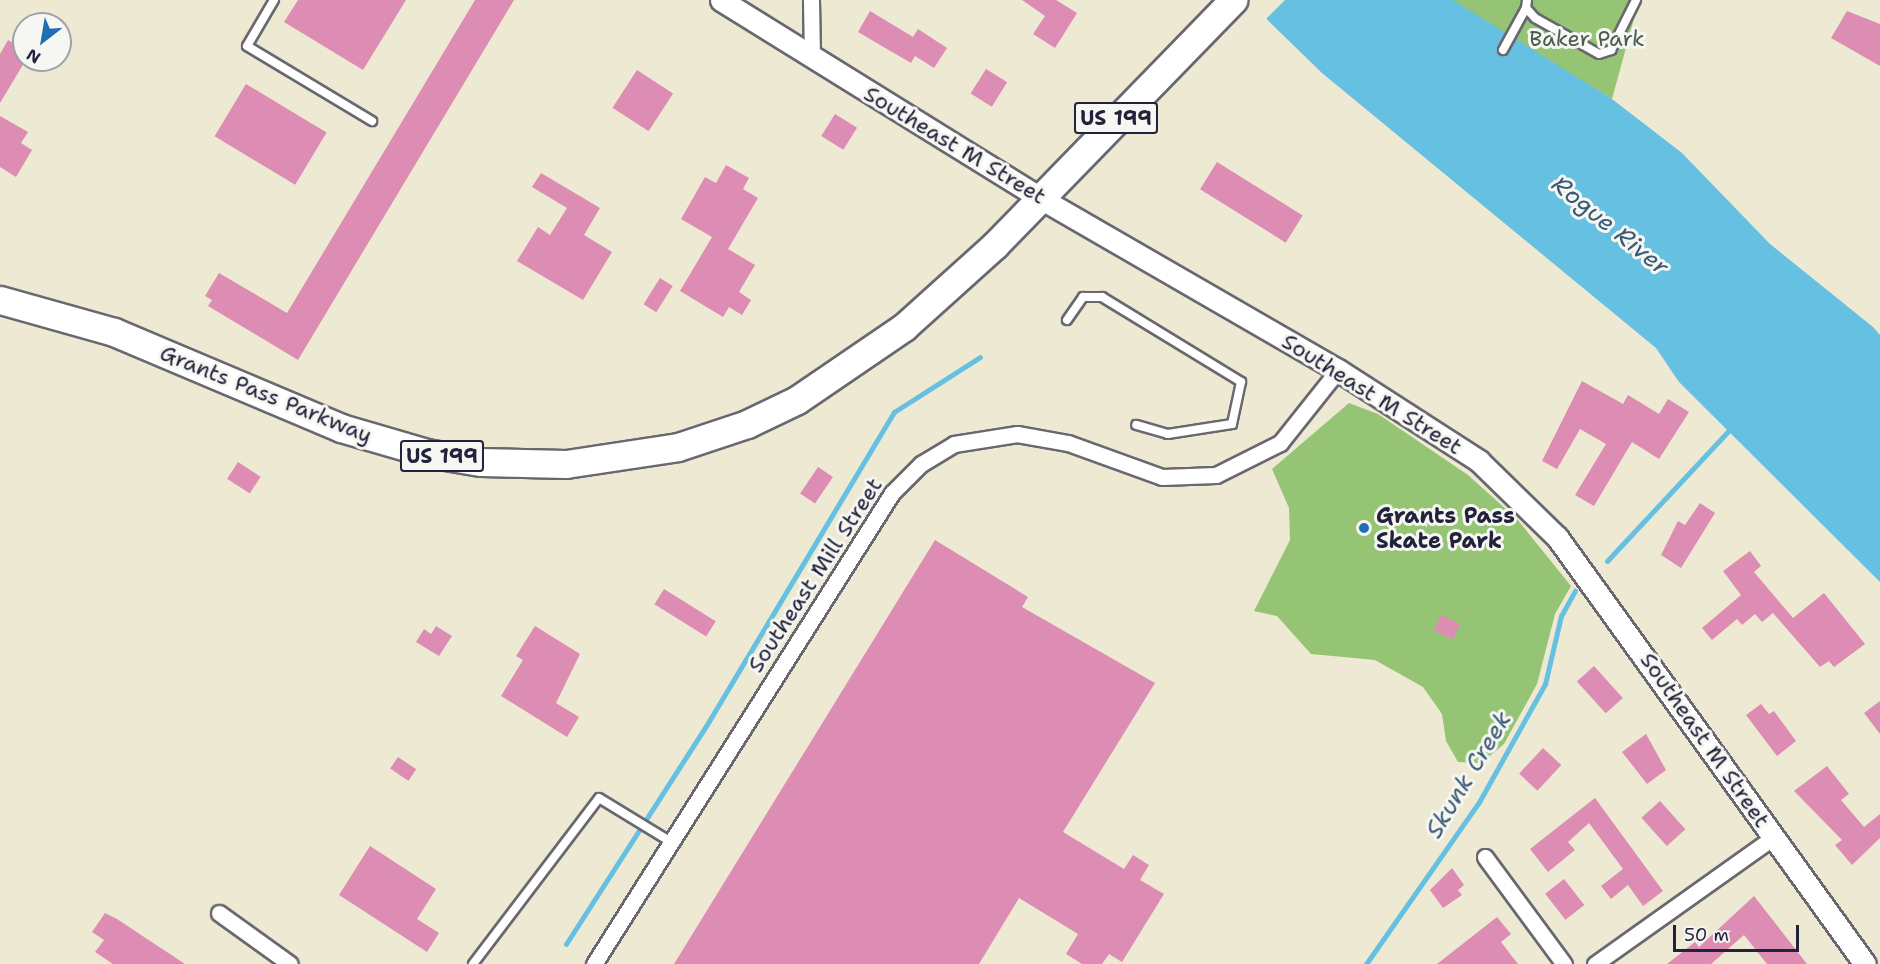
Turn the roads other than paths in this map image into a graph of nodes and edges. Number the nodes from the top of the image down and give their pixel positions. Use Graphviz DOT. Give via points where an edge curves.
graph roads {
  1 [pos="274,0"];
  2 [pos="721,0"];
  3 [pos="811,0"];
  4 [pos="1233,0"];
  5 [pos="1636,0"];
  6 [pos="1526,4"];
  7 [pos="1503,50"];
  8 [pos="812,55"];
  9 [pos="372,121"];
  10 [pos="1040,198"];
  11 [pos="0,300"];
  12 [pos="1067,320"];
  13 [pos="1338,370"];
  14 [pos="1136,425"];
  15 [pos="1774,837"];
  16 [pos="671,842"];
  17 [pos="1485,857"];
  18 [pos="219,913"];
  19 [pos="290,964"];
  20 [pos="473,964"];
  21 [pos="594,964"];
  22 [pos="1564,964"];
  23 [pos="1595,964"];
  24 [pos="1865,964"];
  1 -- 9 [label="lane" via="247,46"];
  2 -- 8 [label="street, Southeast M Street"];
  3 -- 8 [label="street"];
  4 -- 10 [label="highway, Grants Pass Parkway / US 199"];
  5 -- 6 [label="lane" via="1611,50 1599,54"];
  6 -- 7 [label="lane"];
  8 -- 10 [label="street, Southeast M Street"];
  10 -- 11 [label="highway, Grants Pass Parkway / US 199" via="904,327 814,390 700,441 595,462 498,463 406,448 312,417 114,332"];
  10 -- 13 [label="street, Southeast M Street"];
  12 -- 14 [label="lane" via="1083,297 1102,297 1241,382 1232,424 1168,434"];
  13 -- 15 [label="street, Southeast M Street" via="1479,461 1557,537"];
  13 -- 16 [label="street, Southeast Mill Street" via="1280,443 1216,475 1162,477 1039,436 994,434 937,452 892,493"];
  15 -- 23 [label="street"];
  15 -- 24 [label="street, Southeast M Street"];
  16 -- 20 [label="lane" via="599,798"];
  16 -- 21 [label="street, Southeast Mill Street"];
  17 -- 22 [label="street"];
  18 -- 19 [label="street"];
}
